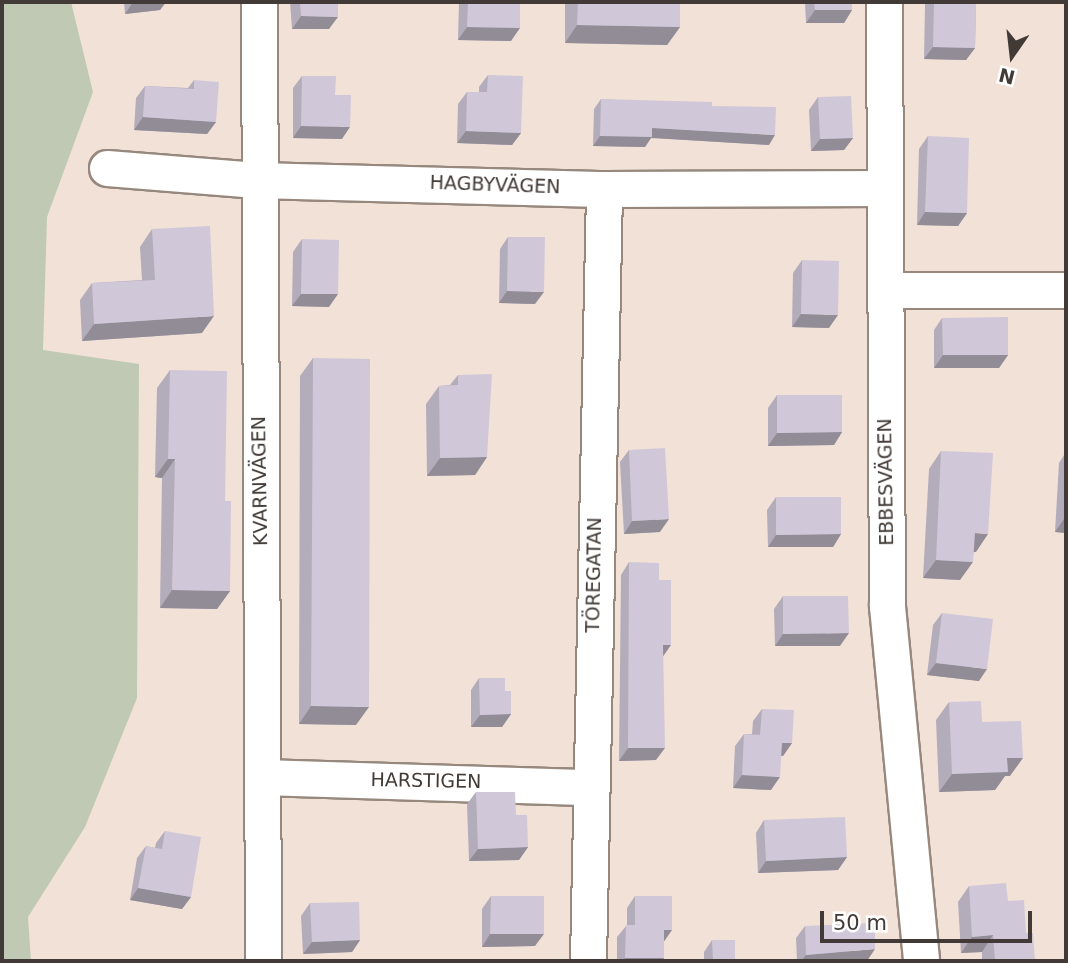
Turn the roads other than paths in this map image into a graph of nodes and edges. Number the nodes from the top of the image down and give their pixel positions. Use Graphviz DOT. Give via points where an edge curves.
graph roads {
  1 [pos="259,2"];
  2 [pos="884,2"];
  3 [pos="107,167"];
  4 [pos="257,180"];
  5 [pos="884,188"];
  6 [pos="604,189"];
  7 [pos="885,290"];
  8 [pos="1066,290"];
  9 [pos="263,777"];
  10 [pos="589,787"];
  11 [pos="263,961"];
  12 [pos="588,961"];
  13 [pos="921,961"];
  1 -- 4 [label="street, KVARNVÄGEN"];
  2 -- 5 [label="street, EBBESVÄGEN"];
  3 -- 4 [label="street, HAGBYVÄGEN"];
  4 -- 6 [label="street, HAGBYVÄGEN"];
  4 -- 9 [label="street, KVARNVÄGEN"];
  5 -- 6 [label="street, HAGBYVÄGEN"];
  5 -- 7 [label="street, EBBESVÄGEN"];
  6 -- 10 [label="street, TÖREGATAN"];
  7 -- 8 [label="street"];
  7 -- 13 [label="street, EBBESVÄGEN" via="887,606"];
  9 -- 10 [label="street, HARSTIGEN"];
  9 -- 11 [label="street, KVARNVÄGEN"];
  10 -- 12 [label="street, TÖREGATAN"];
}
